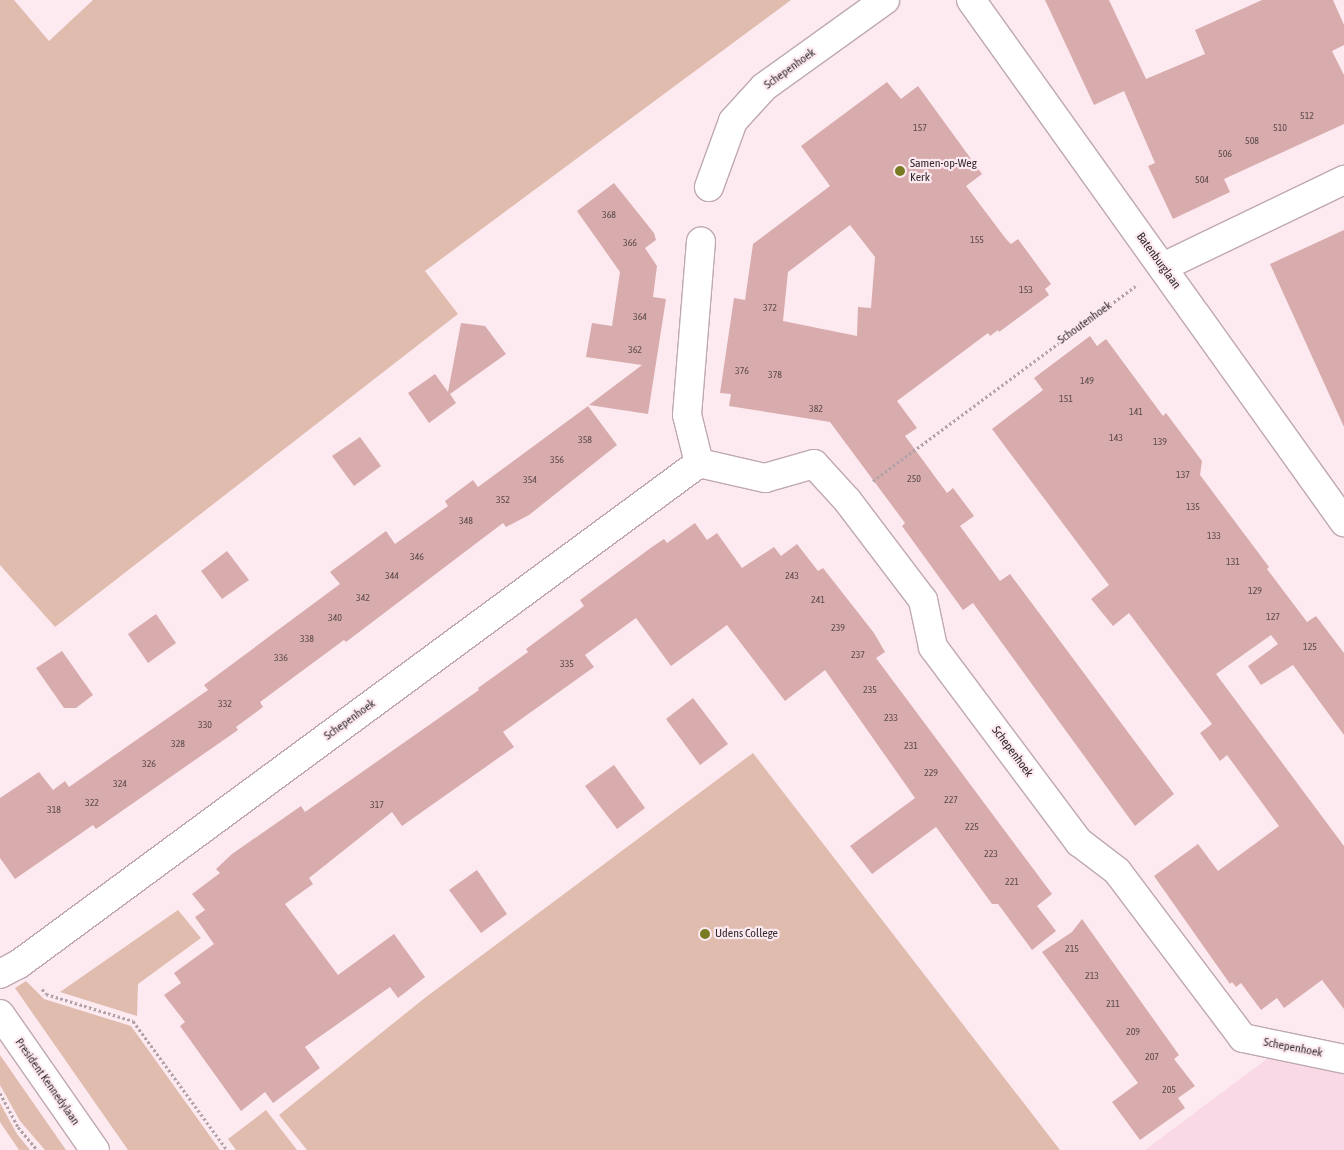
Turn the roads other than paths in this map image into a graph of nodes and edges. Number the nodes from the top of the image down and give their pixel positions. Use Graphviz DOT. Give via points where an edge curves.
graph roads {
  1 [pos="885,0"];
  2 [pos="971,0"];
  3 [pos="1344,180"];
  4 [pos="709,187"];
  5 [pos="701,242"];
  6 [pos="1163,267"];
  7 [pos="699,463"];
  8 [pos="1344,522"];
  9 [pos="9,969"];
  10 [pos="0,1014"];
  11 [pos="1344,1059"];
  12 [pos="94,1150"];
  1 -- 4 [label="street, Schepenhoek" via="764,87 733,121"];
  2 -- 6 [label="street, Batenburglaan"];
  3 -- 6 [label="street"];
  5 -- 7 [label="street" via="687,415"];
  6 -- 8 [label="street, Batenburglaan"];
  7 -- 9 [label="street, Schepenhoek"];
  7 -- 11 [label="street, Schepenhoek" via="765,478 814,464 923,600 933,647 1079,842 1117,871 1243,1038"];
  10 -- 12 [label="street, President Kennedylaan"];
}
